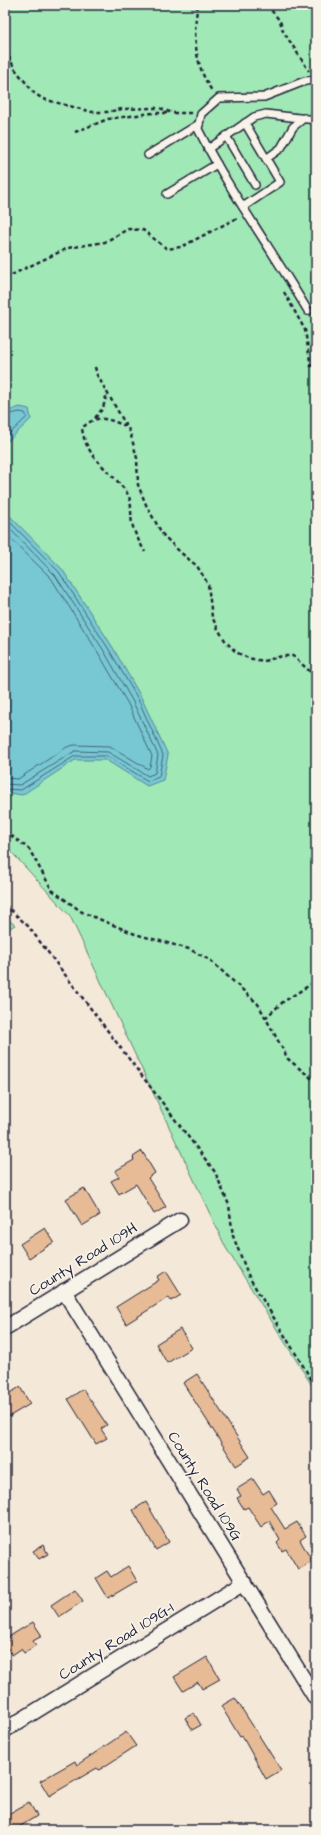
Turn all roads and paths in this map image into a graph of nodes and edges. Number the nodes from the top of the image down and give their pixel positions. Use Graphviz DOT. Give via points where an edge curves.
graph roads {
  1 [pos="198,5"];
  2 [pos="267,5"];
  3 [pos="5,50"];
  4 [pos="315,80"];
  5 [pos="219,98"];
  6 [pos="172,113"];
  7 [pos="201,114"];
  8 [pos="304,118"];
  9 [pos="316,120"];
  10 [pos="245,123"];
  11 [pos="199,124"];
  12 [pos="75,132"];
  13 [pos="226,136"];
  14 [pos="208,149"];
  15 [pos="148,155"];
  16 [pos="266,159"];
  17 [pos="217,164"];
  18 [pos="255,185"];
  19 [pos="167,194"];
  20 [pos="245,210"];
  21 [pos="316,276"];
  22 [pos="5,278"];
  23 [pos="316,282"];
  24 [pos="282,289"];
  25 [pos="308,311"];
  26 [pos="96,367"];
  27 [pos="311,367"];
  28 [pos="107,392"];
  29 [pos="93,420"];
  30 [pos="127,426"];
  31 [pos="145,552"];
  32 [pos="316,677"];
  33 [pos="5,831"];
  34 [pos="5,905"];
  35 [pos="12,910"];
  36 [pos="5,911"];
  37 [pos="316,981"];
  38 [pos="265,1018"];
  39 [pos="316,1082"];
  40 [pos="180,1220"];
  41 [pos="64,1291"];
  42 [pos="5,1328"];
  43 [pos="316,1387"];
  44 [pos="245,1582"];
  45 [pos="316,1699"];
  46 [pos="5,1730"];
  1 -- 5 [label="path" via="197,55 206,81"];
  2 -- 4 [label="path" via="280,21 283,31"];
  3 -- 6 [label="path" via="15,69 34,93 43,99 92,112 160,108"];
  4 -- 5 [label="lane" via="305,81 264,97"];
  5 -- 7 [label="lane"];
  6 -- 7 [label="path"];
  6 -- 12 [label="path" via="108,119"];
  7 -- 11 [label="lane"];
  8 -- 9 [label="lane"];
  8 -- 10 [label="lane" via="266,114"];
  8 -- 16 [label="lane" via="293,127 281,148"];
  10 -- 13 [label="lane"];
  10 -- 16 [label="lane"];
  11 -- 14 [label="lane" via="198,129"];
  11 -- 15 [label="lane"];
  13 -- 14 [label="lane"];
  13 -- 18 [label="lane"];
  14 -- 17 [label="lane"];
  16 -- 20 [label="lane" via="280,182"];
  17 -- 19 [label="lane"];
  17 -- 20 [label="lane"];
  20 -- 22 [label="path" via="181,247 167,249 143,230 128,229 105,242 68,248"];
  20 -- 25 [label="lane"];
  21 -- 23 [label="lane"];
  24 -- 27 [label="path" via="305,330"];
  26 -- 28 [label="path" via="97,375"];
  28 -- 29 [label="path" via="101,412"];
  28 -- 30 [label="path"];
  29 -- 30 [label="path" via="100,417"];
  29 -- 31 [label="path" via="82,428 83,439 128,494 132,523"];
  30 -- 32 [label="path" via="137,458 138,485 147,507 163,535 197,566 208,584 212,617 226,642 236,652 248,658 264,661 293,656"];
  33 -- 38 [label="path" via="30,849 52,890 82,912 135,934 189,949 210,960 258,1004"];
  34 -- 35 [label="path"];
  35 -- 36 [label="path"];
  35 -- 43 [label="path" via="28,926 215,1172 229,1205 233,1236 249,1277"];
  37 -- 38 [label="path" via="283,1002"];
  38 -- 39 [label="path" via="288,1059"];
  40 -- 41 [label="street, County Road 109H"];
  41 -- 42 [label="street, County Road 109H"];
  41 -- 44 [label="street, County Road 109G"];
  44 -- 45 [label="street, County Road 109G"];
  44 -- 46 [label="street, County Road 109G-1"];
}
